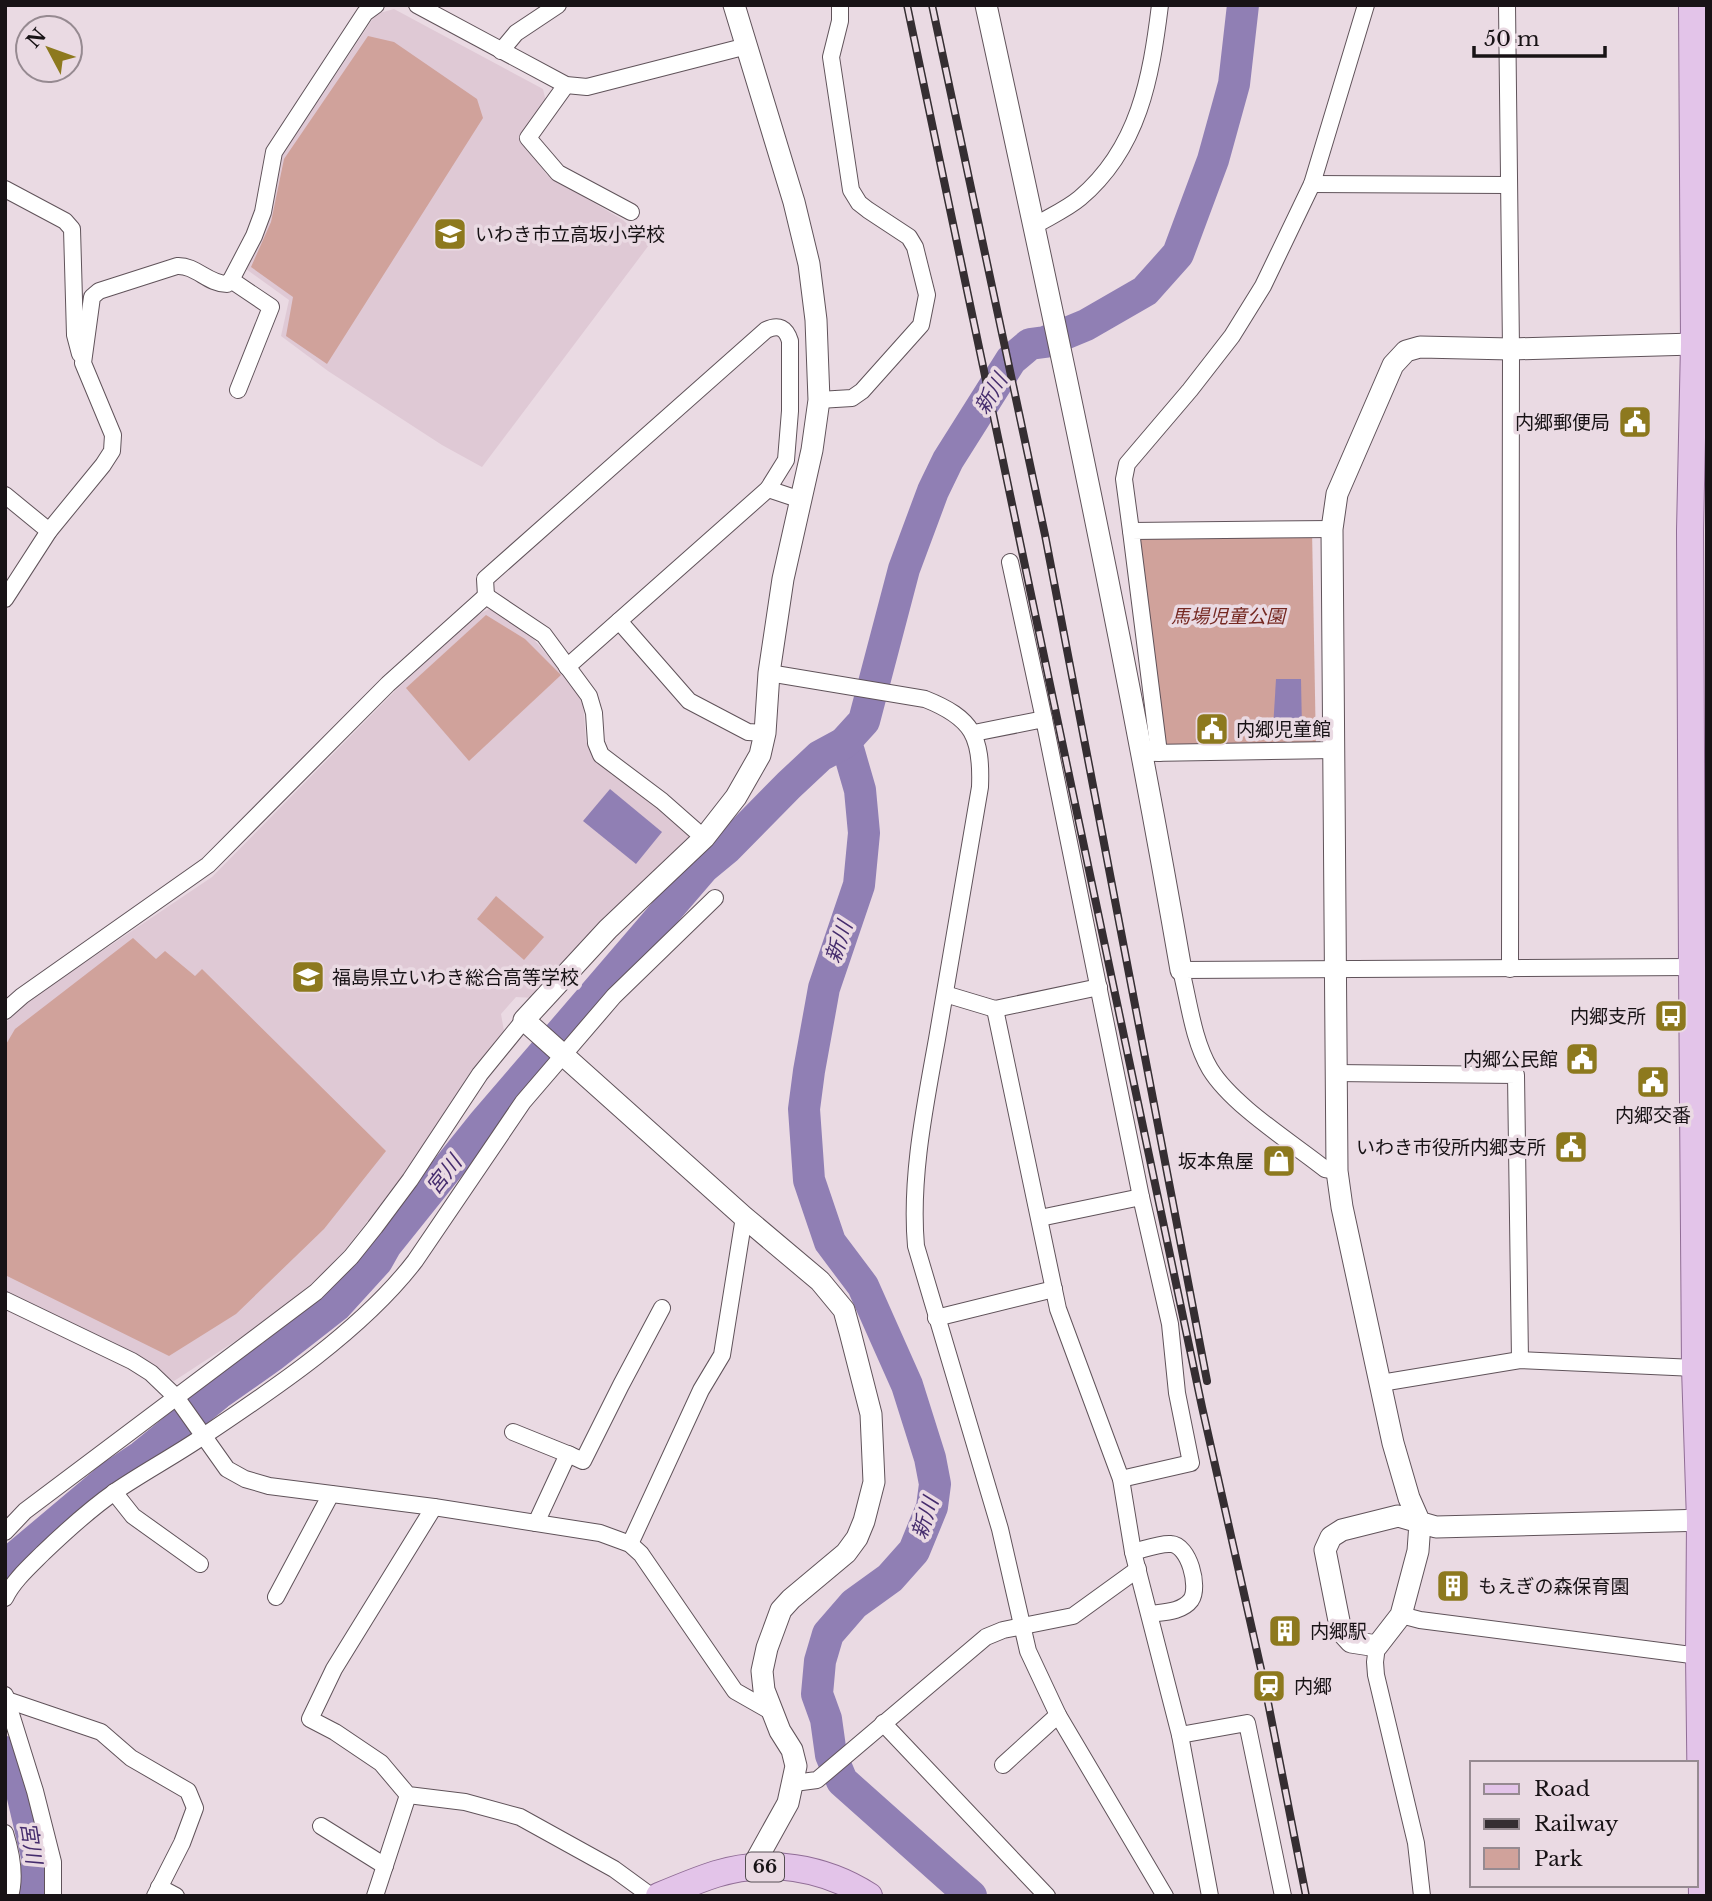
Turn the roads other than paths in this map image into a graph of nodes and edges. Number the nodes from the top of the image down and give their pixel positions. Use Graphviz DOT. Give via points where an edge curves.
graph roads {
  1 [pos="376,5"];
  2 [pos="417,5"];
  3 [pos="558,5"];
  4 [pos="735,5"];
  5 [pos="840,5"];
  6 [pos="986,5"];
  7 [pos="1160,5"];
  8 [pos="1366,5"];
  9 [pos="1507,5"];
  10 [pos="1692,5"];
  11 [pos="747,46"];
  12 [pos="502,51"];
  13 [pos="566,85"];
  14 [pos="1312,184"];
  15 [pos="1507,185"];
  16 [pos="5,189"];
  17 [pos="631,212"];
  18 [pos="1036,235"];
  19 [pos="231,280"];
  20 [pos="1694,344"];
  21 [pos="1511,349"];
  22 [pos="83,363"];
  23 [pos="238,390"];
  24 [pos="819,400"];
  25 [pos="768,489"];
  26 [pos="5,495"];
  27 [pos="801,500"];
  28 [pos="1332,529"];
  29 [pos="49,531"];
  30 [pos="1131,531"];
  31 [pos="1698,531"];
  32 [pos="1010,562"];
  33 [pos="486,596"];
  34 [pos="5,599"];
  35 [pos="619,621"];
  36 [pos="567,667"];
  37 [pos="775,673"];
  38 [pos="1044,719"];
  39 [pos="765,733"];
  40 [pos="974,733"];
  41 [pos="1334,750"];
  42 [pos="1151,753"];
  43 [pos="704,838"];
  44 [pos="715,898"];
  45 [pos="1692,967"];
  46 [pos="1335,968"];
  47 [pos="1510,969"];
  48 [pos="1181,970"];
  49 [pos="1099,987"];
  50 [pos="945,994"];
  51 [pos="995,1009"];
  52 [pos="5,1011"];
  53 [pos="529,1025"];
  54 [pos="562,1054"];
  55 [pos="1335,1073"];
  56 [pos="1337,1171"];
  57 [pos="1141,1197"];
  58 [pos="744,1217"];
  59 [pos="1040,1218"];
  60 [pos="1054,1289"];
  61 [pos="5,1300"];
  62 [pos="662,1308"];
  63 [pos="936,1318"];
  64 [pos="1520,1360"];
  65 [pos="1695,1368"];
  66 [pos="1381,1383"];
  67 [pos="179,1402"];
  68 [pos="513,1432"];
  69 [pos="201,1434"];
  70 [pos="570,1455"];
  71 [pos="1121,1479"];
  72 [pos="114,1492"];
  73 [pos="331,1494"];
  74 [pos="434,1507"];
  75 [pos="1703,1520"];
  76 [pos="536,1523"];
  77 [pos="1420,1523"];
  78 [pos="5,1532"];
  79 [pos="631,1544"];
  80 [pos="1133,1552"];
  81 [pos="200,1564"];
  82 [pos="1138,1569"];
  83 [pos="276,1597"];
  84 [pos="5,1598"];
  85 [pos="1150,1614"];
  86 [pos="1401,1615"];
  87 [pos="1022,1627"];
  88 [pos="1377,1646"];
  89 [pos="1699,1656"];
  90 [pos="6,1697"];
  91 [pos="772,1712"];
  92 [pos="1058,1715"];
  93 [pos="880,1726"];
  94 [pos="1180,1735"];
  95 [pos="1003,1765"];
  96 [pos="794,1783"];
  97 [pos="408,1795"];
  98 [pos="321,1826"];
  99 [pos="5,1833"];
  100 [pos="385,1866"];
  101 [pos="753,1866"];
  102 [pos="157,1891"];
  103 [pos="10,1896"];
  104 [pos="53,1896"];
  105 [pos="176,1896"];
  106 [pos="375,1896"];
  107 [pos="650,1896"];
  108 [pos="659,1896"];
  109 [pos="869,1896"];
  110 [pos="1047,1896"];
  111 [pos="1165,1896"];
  112 [pos="1210,1896"];
  113 [pos="1283,1896"];
  114 [pos="1422,1896"];
  115 [pos="1702,1896"];
  1 -- 19 [label="street" via="365,13 274,152 263,212"];
  2 -- 12 [label="street"];
  3 -- 12 [label="street" via="516,33"];
  4 -- 11 [label="street"];
  5 -- 24 [label="street" via="831,57 851,190 868,210 909,237 927,295 921,325 862,391 852,398"];
  6 -- 18 [label="street"];
  7 -- 18 [label="street" via="1153,64 1123,148 1107,173"];
  8 -- 14 [label="street"];
  9 -- 15 [label="street"];
  10 -- 20 [label="main road"];
  11 -- 13 [label="street" via="587,86"];
  11 -- 24 [label="street" via="809,264"];
  12 -- 13 [label="street"];
  13 -- 17 [label="street" via="528,138 558,173"];
  14 -- 15 [label="street"];
  14 -- 30 [label="street" via="1263,286 1232,336 1126,464"];
  15 -- 21 [label="street"];
  16 -- 22 [label="street" via="72,229 75,335"];
  18 -- 42 [label="street"];
  19 -- 22 [label="street" via="217,284 190,268 177,266 99,290 89,306"];
  19 -- 23 [label="street" via="271,307"];
  20 -- 21 [label="street"];
  20 -- 31 [label="main road"];
  21 -- 28 [label="street" via="1420,347 1406,351 1393,365 1337,494"];
  21 -- 47 [label="street"];
  22 -- 29 [label="street" via="114,444 103,465"];
  24 -- 27 [label="street"];
  25 -- 27 [label="street"];
  25 -- 33 [label="street" via="786,460 790,411 790,341 788,333 774,326 485,579"];
  25 -- 35 [label="street"];
  26 -- 29 [label="street"];
  27 -- 37 [label="street" via="783,579"];
  28 -- 30 [label="street"];
  28 -- 41 [label="street"];
  29 -- 34 [label="street"];
  30 -- 42 [label="street"];
  31 -- 45 [label="main road"];
  32 -- 38 [label="street"];
  33 -- 36 [label="street" via="544,635"];
  33 -- 52 [label="street" via="388,684 208,865"];
  35 -- 36 [label="street"];
  35 -- 39 [label="street" via="689,701 748,732"];
  36 -- 43 [label="street" via="589,696 601,755"];
  37 -- 39 [label="street"];
  37 -- 40 [label="street" via="907,695 941,706"];
  38 -- 40 [label="street"];
  38 -- 49 [label="street"];
  39 -- 43 [label="street" via="760,755 736,797"];
  40 -- 50 [label="street" via="981,758 979,787"];
  41 -- 42 [label="street"];
  41 -- 46 [label="street"];
  42 -- 48 [label="street"];
  43 -- 53 [label="street" via="608,929"];
  44 -- 54 [label="street"];
  45 -- 47 [label="street"];
  45 -- 65 [label="main road"];
  46 -- 47 [label="street"];
  46 -- 48 [label="street"];
  46 -- 55 [label="street"];
  48 -- 56 [label="street" via="1198,1041 1209,1068 1227,1093 1325,1169"];
  49 -- 51 [label="street"];
  49 -- 57 [label="street"];
  50 -- 51 [label="street"];
  50 -- 63 [label="street" via="914,1222 918,1259"];
  51 -- 59 [label="street"];
  53 -- 54 [label="street"];
  53 -- 67 [label="street" via="480,1074 410,1180 351,1256 316,1292"];
  54 -- 58 [label="street"];
  54 -- 69 [label="street" via="523,1102 401,1279 310,1360"];
  55 -- 56 [label="street"];
  55 -- 64 [label="street" via="1516,1075"];
  56 -- 66 [label="street"];
  57 -- 59 [label="street"];
  57 -- 71 [label="street" via="1170,1324 1191,1463"];
  58 -- 79 [label="street" via="722,1355 701,1390"];
  58 -- 91 [label="street" via="820,1281 844,1310 874,1436 874,1482 857,1538 846,1553 790,1599 766,1648 762,1671"];
  59 -- 60 [label="street"];
  60 -- 63 [label="street"];
  60 -- 71 [label="street"];
  61 -- 67 [label="street" via="132,1361"];
  62 -- 70 [label="street" via="583,1461"];
  63 -- 87 [label="street" via="1000,1529"];
  64 -- 65 [label="street"];
  64 -- 66 [label="street"];
  65 -- 75 [label="main road"];
  66 -- 77 [label="street" via="1409,1498"];
  67 -- 69 [label="street"];
  67 -- 78 [label="street" via="26,1511"];
  68 -- 70 [label="street"];
  69 -- 72 [label="street"];
  69 -- 73 [label="street" via="227,1469 245,1479"];
  70 -- 76 [label="street"];
  71 -- 80 [label="street"];
  72 -- 81 [label="street" via="133,1516"];
  72 -- 84 [label="street" via="34,1562"];
  73 -- 74 [label="street"];
  73 -- 83 [label="street"];
  74 -- 76 [label="street"];
  74 -- 97 [label="street" via="334,1670 310,1719 381,1763"];
  75 -- 77 [label="street" via="1436,1527"];
  75 -- 89 [label="main road"];
  76 -- 79 [label="street" via="610,1535"];
  77 -- 86 [label="street" via="1418,1551"];
  77 -- 88 [label="street" via="1398,1516 1342,1530 1325,1550 1341,1631 1351,1642"];
  79 -- 91 [label="street" via="735,1691"];
  80 -- 82 [label="street"];
  80 -- 85 [label="street" via="1169,1543 1187,1555 1195,1588 1192,1598 1176,1610"];
  82 -- 85 [label="street"];
  82 -- 87 [label="street" via="1073,1616"];
  85 -- 94 [label="street"];
  86 -- 88 [label="street"];
  86 -- 89 [label="street"];
  87 -- 92 [label="street" via="1028,1651"];
  87 -- 93 [label="street" via="986,1637"];
  88 -- 114 [label="street" via="1376,1675 1416,1843"];
  89 -- 115 [label="main road"];
  90 -- 102 [label="street" via="102,1732 131,1758 188,1791 195,1808"];
  90 -- 104 [label="street" via="53,1862"];
  91 -- 96 [label="street" via="792,1750"];
  92 -- 95 [label="street"];
  92 -- 111 [label="street"];
  93 -- 96 [label="street" via="817,1780"];
  93 -- 110 [label="street"];
  94 -- 112 [label="street"];
  94 -- 113 [label="street" via="1247,1723"];
  96 -- 101 [label="street"];
  97 -- 100 [label="street"];
  97 -- 107 [label="street" via="465,1802 520,1817 614,1869"];
  98 -- 100 [label="street"];
  99 -- 103 [label="street" via="11,1853"];
  100 -- 106 [label="street"];
  101 -- 108 [label="main road, 66" via="717,1873"];
  101 -- 109 [label="main road, 66" via="821,1872"];
  102 -- 105 [label="street"];
}
